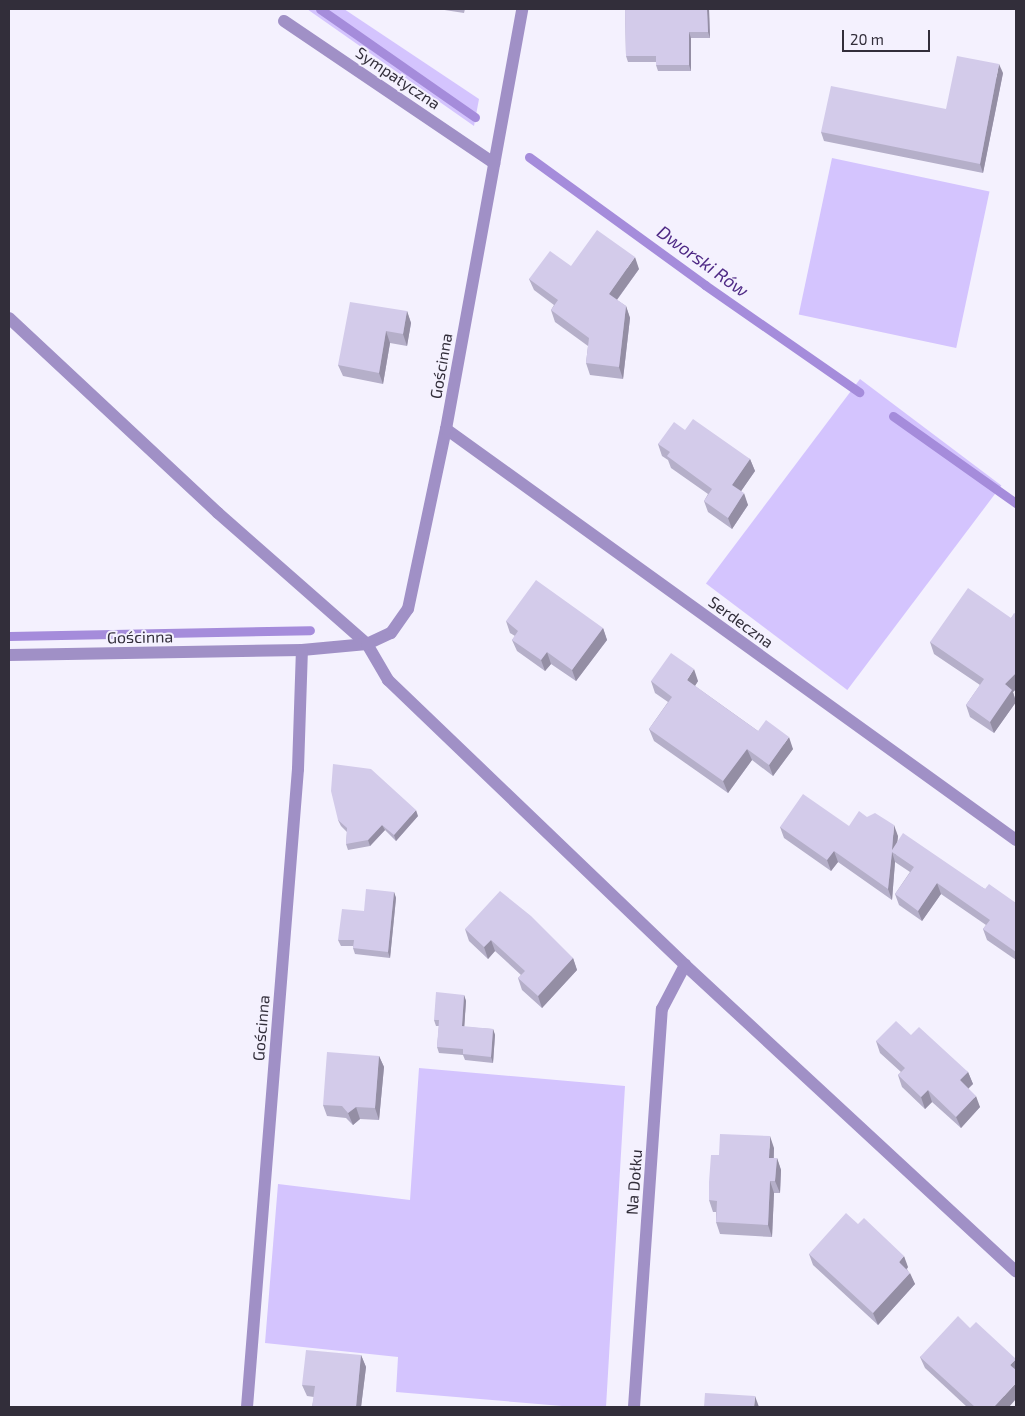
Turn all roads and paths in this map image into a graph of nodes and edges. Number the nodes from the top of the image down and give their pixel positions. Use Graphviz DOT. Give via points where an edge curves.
graph roads {
  1 [pos="522,9"];
  2 [pos="284,21"];
  3 [pos="494,163"];
  4 [pos="9,318"];
  5 [pos="446,429"];
  6 [pos="367,644"];
  7 [pos="302,650"];
  8 [pos="9,655"];
  9 [pos="1016,840"];
  10 [pos="685,965"];
  11 [pos="1016,1272"];
  12 [pos="247,1407"];
  13 [pos="634,1407"];
  1 -- 3 [label="street, Gościnna"];
  2 -- 3 [label="street, Sympatyczna"];
  3 -- 5 [label="street, Gościnna"];
  4 -- 6 [label="street" via="218,513"];
  5 -- 6 [label="street, Gościnna" via="408,610 391,633"];
  5 -- 9 [label="street, Serdeczna"];
  6 -- 7 [label="street, Gościnna"];
  6 -- 10 [label="street" via="388,680"];
  7 -- 8 [label="street, Gościnna"];
  7 -- 12 [label="street, Gościnna" via="298,769"];
  10 -- 11 [label="street"];
  10 -- 13 [label="street, Na Dołku" via="662,1009"];
}
